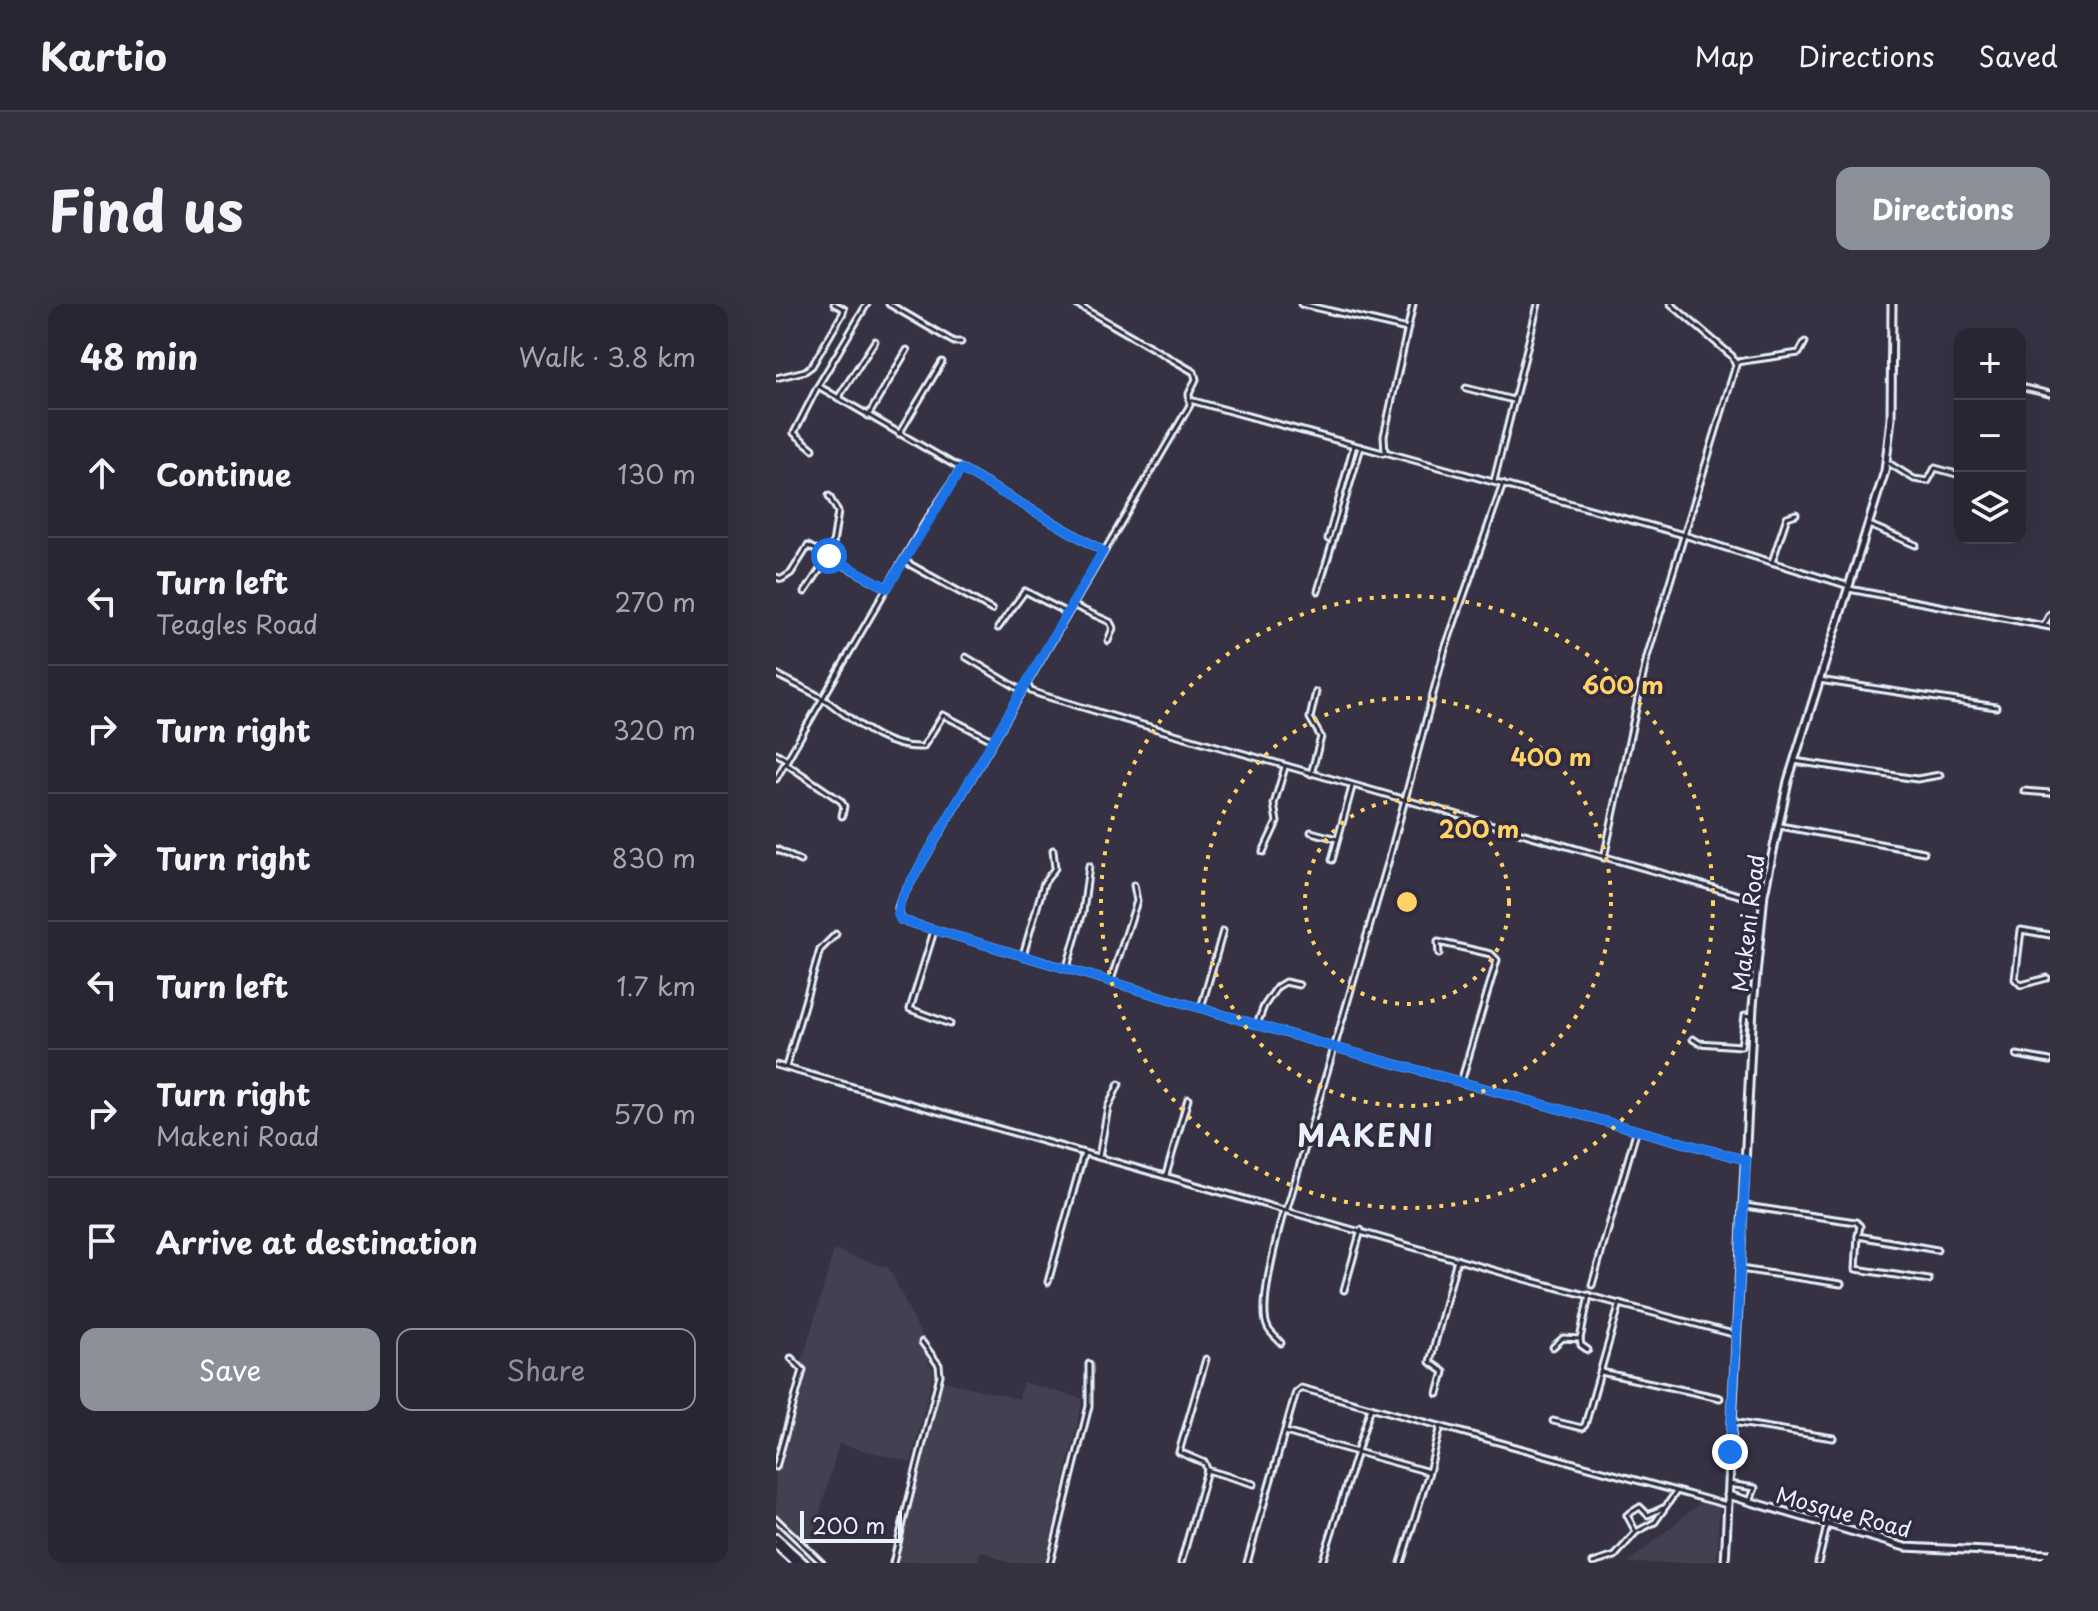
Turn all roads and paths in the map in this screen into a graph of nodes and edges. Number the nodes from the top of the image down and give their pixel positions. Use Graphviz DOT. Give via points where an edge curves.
graph roads {
  1 [pos="834,304"];
  2 [pos="867,304"];
  3 [pos="889,304"];
  4 [pos="1076,304"];
  5 [pos="1301,304"];
  6 [pos="1413,304"];
  7 [pos="1538,304"];
  8 [pos="1671,304"];
  9 [pos="1892,304"];
  10 [pos="1407,329"];
  11 [pos="875,341"];
  12 [pos="961,342"];
  13 [pos="1805,342"];
  14 [pos="907,350"];
  15 [pos="942,362"];
  16 [pos="1736,362"];
  17 [pos="776,378"];
  18 [pos="818,386"];
  19 [pos="1466,388"];
  20 [pos="2026,388"];
  21 [pos="2050,394"];
  22 [pos="838,398"];
  23 [pos="1190,400"];
  24 [pos="1513,400"];
  25 [pos="868,416"];
  26 [pos="899,434"];
  27 [pos="1354,445"];
  28 [pos="1361,447"];
  29 [pos="813,449"];
  30 [pos="1385,452"];
  31 [pos="1887,462"];
  32 [pos="961,469"];
  33 [pos="1954,473"];
  34 [pos="1494,481"];
  35 [pos="1503,484"];
  36 [pos="829,496"];
  37 [pos="1796,514"];
  38 [pos="1869,525"];
  39 [pos="1684,535"];
  40 [pos="1328,539"];
  41 [pos="1916,545"];
  42 [pos="1103,551"];
  43 [pos="830,556"];
  44 [pos="903,561"];
  45 [pos="1772,562"];
  46 [pos="776,577"];
  47 [pos="1848,587"];
  48 [pos="887,588"];
  49 [pos="1318,591"];
  50 [pos="805,592"];
  51 [pos="1072,605"];
  52 [pos="992,610"];
  53 [pos="1067,613"];
  54 [pos="2050,614"];
  55 [pos="2044,626"];
  56 [pos="2050,627"];
  57 [pos="998,628"];
  58 [pos="1108,641"];
  59 [pos="966,657"];
  60 [pos="776,674"];
  61 [pos="1819,680"];
  62 [pos="1027,684"];
  63 [pos="1023,691"];
  64 [pos="1316,692"];
  65 [pos="822,700"];
  66 [pos="1996,707"];
  67 [pos="992,740"];
  68 [pos="776,753"];
  69 [pos="786,761"];
  70 [pos="1794,761"];
  71 [pos="1285,767"];
  72 [pos="1311,774"];
  73 [pos="1940,775"];
  74 [pos="776,779"];
  75 [pos="1352,787"];
  76 [pos="2024,791"];
  77 [pos="2050,793"];
  78 [pos="1402,802"];
  79 [pos="842,816"];
  80 [pos="1777,825"];
  81 [pos="1311,832"];
  82 [pos="1337,839"];
  83 [pos="776,849"];
  84 [pos="1053,850"];
  85 [pos="1263,852"];
  86 [pos="1924,852"];
  87 [pos="1604,858"];
  88 [pos="1332,860"];
  89 [pos="800,861"];
  90 [pos="1089,866"];
  91 [pos="1134,885"];
  92 [pos="1763,902"];
  93 [pos="934,931"];
  94 [pos="1223,931"];
  95 [pos="836,934"];
  96 [pos="2050,935"];
  97 [pos="1439,954"];
  98 [pos="1023,956"];
  99 [pos="1066,968"];
  100 [pos="2047,978"];
  101 [pos="1111,981"];
  102 [pos="1299,985"];
  103 [pos="1201,1008"];
  104 [pos="1752,1016"];
  105 [pos="950,1024"];
  106 [pos="1257,1024"];
  107 [pos="1693,1039"];
  108 [pos="1333,1047"];
  109 [pos="2017,1055"];
  110 [pos="2050,1061"];
  111 [pos="776,1065"];
  112 [pos="786,1067"];
  113 [pos="1461,1082"];
  114 [pos="1119,1084"];
  115 [pos="1188,1099"];
  116 [pos="1636,1132"];
  117 [pos="1084,1153"];
  118 [pos="1099,1157"];
  119 [pos="1746,1160"];
  120 [pos="1166,1175"];
  121 [pos="1743,1206"];
  122 [pos="1285,1209"];
  123 [pos="1361,1230"];
  124 [pos="1858,1236"];
  125 [pos="1937,1250"];
  126 [pos="1457,1259"];
  127 [pos="1740,1269"];
  128 [pos="1929,1280"];
  129 [pos="1048,1282"];
  130 [pos="1841,1284"];
  131 [pos="1592,1285"];
  132 [pos="1344,1290"];
  133 [pos="1589,1295"];
  134 [pos="1620,1303"];
  135 [pos="1737,1335"];
  136 [pos="1580,1339"];
  137 [pos="922,1342"];
  138 [pos="1281,1343"];
  139 [pos="1553,1347"];
  140 [pos="1588,1350"];
  141 [pos="791,1358"];
  142 [pos="1206,1359"];
  143 [pos="1089,1364"];
  144 [pos="1601,1372"];
  145 [pos="1438,1394"];
  146 [pos="1720,1398"];
  147 [pos="1371,1407"];
  148 [pos="1553,1421"];
  149 [pos="1732,1422"];
  150 [pos="1441,1426"];
  151 [pos="1285,1431"];
  152 [pos="1833,1438"];
  153 [pos="1356,1453"];
  154 [pos="776,1467"];
  155 [pos="1207,1470"];
  156 [pos="1429,1472"];
  157 [pos="1254,1484"];
  158 [pos="1729,1484"];
  159 [pos="1676,1492"];
  160 [pos="1728,1495"];
  161 [pos="1750,1501"];
  162 [pos="1668,1505"];
  163 [pos="1727,1505"];
  164 [pos="776,1519"];
  165 [pos="1827,1526"];
  166 [pos="1636,1532"];
  167 [pos="776,1538"];
  168 [pos="776,1545"];
  169 [pos="2050,1554"];
  170 [pos="796,1563"];
  171 [pos="804,1563"];
  172 [pos="822,1563"];
  173 [pos="893,1563"];
  174 [pos="1050,1563"];
  175 [pos="1181,1563"];
  176 [pos="1247,1563"];
  177 [pos="1322,1563"];
  178 [pos="1401,1563"];
  179 [pos="1593,1563"];
  180 [pos="1725,1563"];
  181 [pos="1818,1563"];
  1 -- 17 [label="street" via="843,313 810,369"];
  2 -- 18 [label="street"];
  3 -- 12 [label="street"];
  4 -- 23 [label="street" via="1192,371 1196,377"];
  5 -- 10 [label="street"];
  6 -- 10 [label="street"];
  7 -- 24 [label="street"];
  8 -- 16 [label="street"];
  9 -- 31 [label="main road, Makeni Road"];
  10 -- 30 [label="street"];
  11 -- 22 [label="street"];
  13 -- 16 [label="street" via="1799,353"];
  14 -- 25 [label="street"];
  15 -- 26 [label="street"];
  16 -- 39 [label="street"];
  18 -- 22 [label="street"];
  18 -- 29 [label="street" via="794,433"];
  19 -- 24 [label="street"];
  20 -- 21 [label="street"];
  22 -- 25 [label="street"];
  23 -- 27 [label="street"];
  23 -- 42 [label="street"];
  24 -- 34 [label="street"];
  25 -- 26 [label="street"];
  26 -- 32 [label="street"];
  27 -- 28 [label="street"];
  27 -- 40 [label="street"];
  28 -- 30 [label="street"];
  28 -- 49 [label="street"];
  30 -- 34 [label="street"];
  31 -- 33 [label="street" via="1921,481 1928,481 1935,468"];
  31 -- 38 [label="main road, Makeni Road"];
  32 -- 42 [label="street"];
  32 -- 44 [label="street"];
  34 -- 35 [label="street"];
  35 -- 39 [label="street"];
  35 -- 78 [label="street" via="1445,649"];
  36 -- 43 [label="street" via="838,512"];
  37 -- 45 [label="street" via="1787,517"];
  38 -- 41 [label="street"];
  38 -- 47 [label="main road, Makeni Road"];
  39 -- 45 [label="street"];
  39 -- 87 [label="street" via="1647,657"];
  42 -- 51 [label="street"];
  43 -- 46 [label="street" via="808,546 791,573"];
  43 -- 48 [label="street"];
  43 -- 50 [label="street"];
  44 -- 48 [label="street"];
  44 -- 52 [label="street"];
  45 -- 47 [label="street"];
  47 -- 55 [label="street"];
  47 -- 61 [label="main road, Makeni Road"];
  48 -- 65 [label="street"];
  51 -- 53 [label="street"];
  51 -- 58 [label="street" via="1110,622"];
  53 -- 57 [label="street" via="1025,591"];
  53 -- 62 [label="street"];
  54 -- 55 [label="street"];
  55 -- 56 [label="street"];
  59 -- 63 [label="street"];
  60 -- 65 [label="street"];
  61 -- 66 [label="street"];
  61 -- 70 [label="main road, Makeni Road"];
  62 -- 63 [label="street"];
  62 -- 71 [label="street" via="1042,695"];
  63 -- 67 [label="street"];
  64 -- 72 [label="street" via="1310,718 1321,737"];
  65 -- 67 [label="street" via="897,747 923,747 945,714"];
  65 -- 69 [label="street"];
  67 -- 93 [label="street" via="898,908 901,920"];
  68 -- 69 [label="street"];
  69 -- 74 [label="street"];
  69 -- 79 [label="street" via="841,801"];
  70 -- 73 [label="street" via="1917,779"];
  70 -- 80 [label="main road, Makeni Road"];
  71 -- 72 [label="street"];
  71 -- 85 [label="street" via="1274,804 1277,822"];
  72 -- 75 [label="street"];
  75 -- 78 [label="street"];
  75 -- 82 [label="street"];
  76 -- 77 [label="street"];
  78 -- 87 [label="street"];
  78 -- 108 [label="street"];
  80 -- 86 [label="street"];
  80 -- 92 [label="main road, Makeni Road"];
  81 -- 82 [label="street"];
  82 -- 88 [label="street"];
  83 -- 89 [label="street"];
  84 -- 98 [label="street" via="1055,868 1044,883"];
  87 -- 92 [label="street"];
  90 -- 99 [label="street" via="1083,912"];
  91 -- 101 [label="street" via="1137,901"];
  92 -- 104 [label="main road, Makeni Road"];
  93 -- 98 [label="street"];
  93 -- 105 [label="street" via="910,1009"];
  94 -- 103 [label="street"];
  95 -- 112 [label="street" via="820,950"];
  96 -- 100 [label="street" via="2021,930 2015,979 2021,985"];
  97 -- 113 [label="street" via="1438,942 1497,960"];
  98 -- 99 [label="street"];
  99 -- 101 [label="street"];
  101 -- 103 [label="street"];
  102 -- 106 [label="street" via="1285,982 1277,987"];
  103 -- 106 [label="street"];
  104 -- 107 [label="street" via="1745,1015 1741,1046"];
  104 -- 119 [label="main road, Makeni Road"];
  106 -- 108 [label="street"];
  108 -- 113 [label="street"];
  108 -- 122 [label="street"];
  109 -- 110 [label="street"];
  111 -- 112 [label="street"];
  112 -- 117 [label="street"];
  113 -- 116 [label="street"];
  114 -- 118 [label="street" via="1108,1107"];
  115 -- 120 [label="street"];
  116 -- 119 [label="street"];
  116 -- 131 [label="street"];
  117 -- 118 [label="street"];
  117 -- 129 [label="street"];
  118 -- 120 [label="street"];
  119 -- 121 [label="main road, Makeni Road"];
  120 -- 122 [label="street"];
  121 -- 124 [label="street" via="1856,1222"];
  121 -- 127 [label="main road, Makeni Road"];
  122 -- 123 [label="street"];
  122 -- 138 [label="street" via="1269,1274 1266,1318"];
  123 -- 126 [label="street"];
  123 -- 132 [label="street"];
  124 -- 125 [label="street"];
  124 -- 128 [label="street" via="1856,1269"];
  126 -- 133 [label="street"];
  126 -- 145 [label="street" via="1430,1362 1444,1372"];
  127 -- 130 [label="street"];
  127 -- 135 [label="main road, Makeni Road"];
  133 -- 134 [label="street"];
  133 -- 136 [label="street"];
  134 -- 135 [label="street"];
  134 -- 144 [label="street"];
  135 -- 149 [label="main road, Makeni Road"];
  136 -- 139 [label="street" via="1562,1338"];
  136 -- 140 [label="street"];
  137 -- 173 [label="street" via="940,1375"];
  141 -- 154 [label="street" via="803,1370"];
  142 -- 155 [label="street" via="1179,1452 1205,1463"];
  143 -- 174 [label="street" via="1089,1406"];
  144 -- 146 [label="street"];
  144 -- 148 [label="street" via="1584,1427"];
  147 -- 150 [label="street"];
  147 -- 151 [label="street" via="1301,1388"];
  147 -- 153 [label="street"];
  149 -- 152 [label="street"];
  149 -- 158 [label="main road, Makeni Road"];
  150 -- 156 [label="street"];
  150 -- 159 [label="street"];
  151 -- 153 [label="street"];
  151 -- 176 [label="street"];
  153 -- 156 [label="street"];
  153 -- 177 [label="street"];
  155 -- 157 [label="street"];
  155 -- 175 [label="street"];
  156 -- 178 [label="street"];
  158 -- 160 [label="main road, Makeni Road"];
  158 -- 161 [label="street" via="1755,1488"];
  159 -- 162 [label="street"];
  159 -- 163 [label="street"];
  160 -- 161 [label="main road, Mosque Road"];
  160 -- 163 [label="main road, Makeni Road"];
  161 -- 165 [label="main road, Mosque Road"];
  162 -- 166 [label="street" via="1659,1519"];
  162 -- 166 [label="street" via="1654,1514 1647,1515 1640,1507 1627,1515"];
  163 -- 180 [label="main road, Makeni Road"];
  164 -- 172 [label="street"];
  165 -- 169 [label="main road, Mosque Road" via="1905,1547"];
  165 -- 181 [label="street"];
  166 -- 179 [label="street" via="1615,1556"];
  167 -- 171 [label="main road"];
  168 -- 170 [label="main road"];
}
